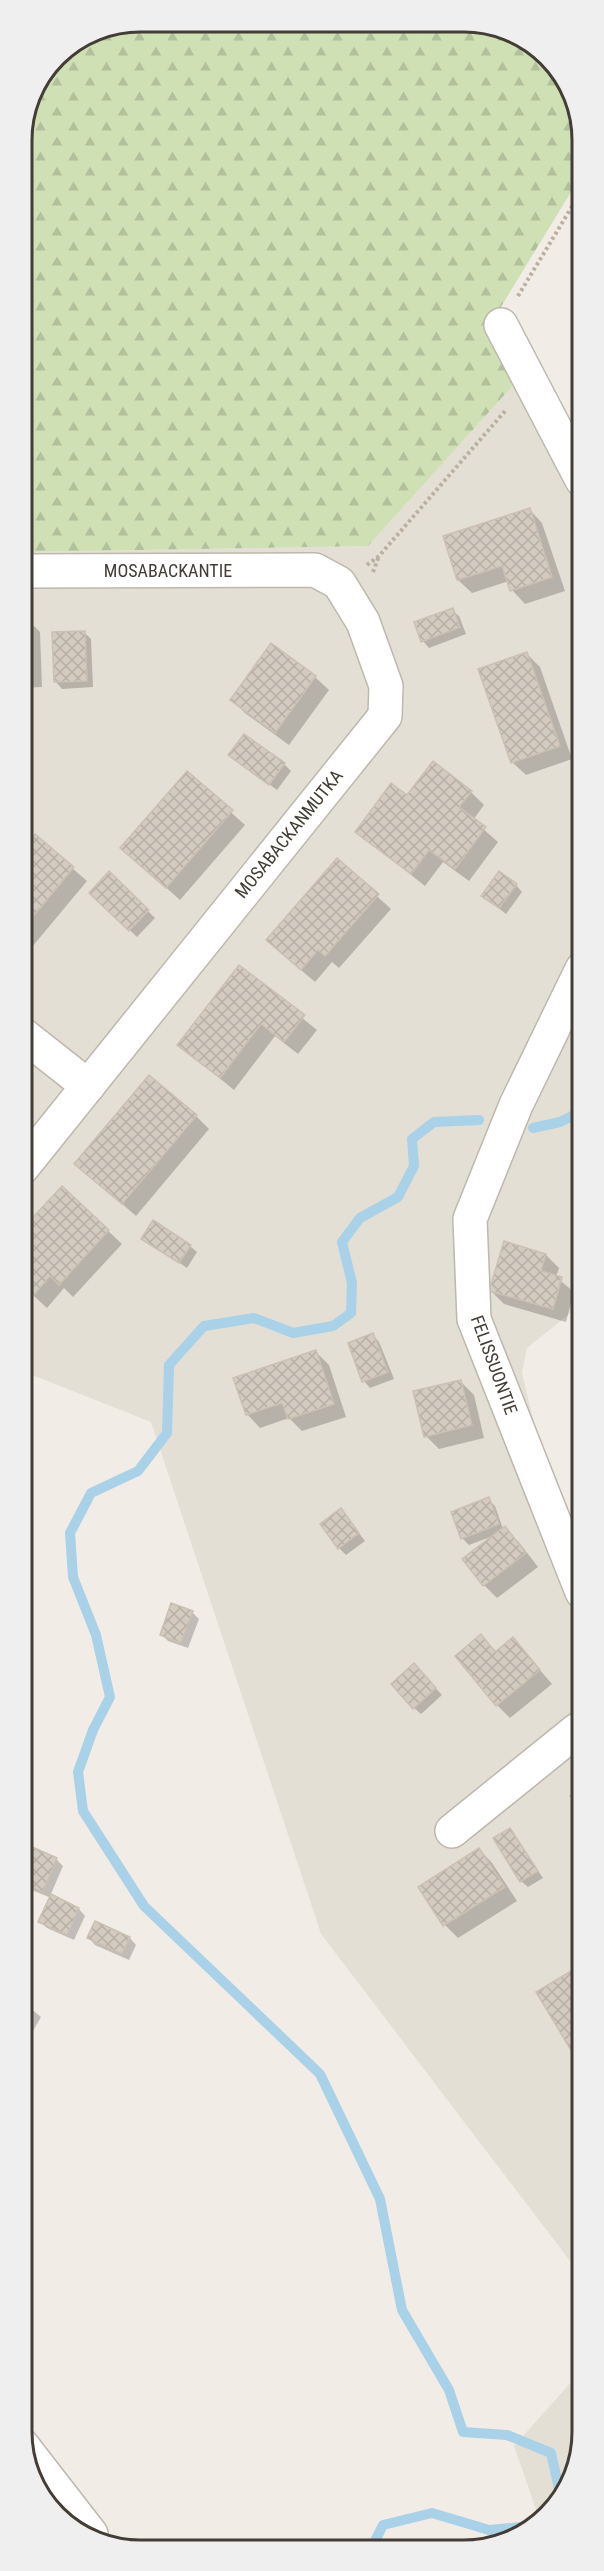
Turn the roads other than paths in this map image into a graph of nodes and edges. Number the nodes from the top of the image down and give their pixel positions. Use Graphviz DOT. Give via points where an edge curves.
graph roads {
  1 [pos="501,325"];
  2 [pos="572,461"];
  3 [pos="32,571"];
  4 [pos="327,577"];
  5 [pos="572,990"];
  6 [pos="32,1042"];
  7 [pos="88,1086"];
  8 [pos="32,1156"];
  9 [pos="572,1567"];
  10 [pos="572,1734"];
  11 [pos="452,1831"];
  12 [pos="37,2464"];
  13 [pos="82,2522"];
  1 -- 2 [label="street"];
  3 -- 4 [label="street, MOSABACKANTIE"];
  4 -- 7 [label="street, MOSABACKANMUTKA" via="363,622 386,686 385,716"];
  5 -- 9 [label="street, FELISSUONTIE" via="516,1105 470,1219 474,1319"];
  6 -- 7 [label="street"];
  7 -- 8 [label="street, MOSABACKANMUTKA"];
  10 -- 11 [label="street"];
  12 -- 13 [label="street"];
}
